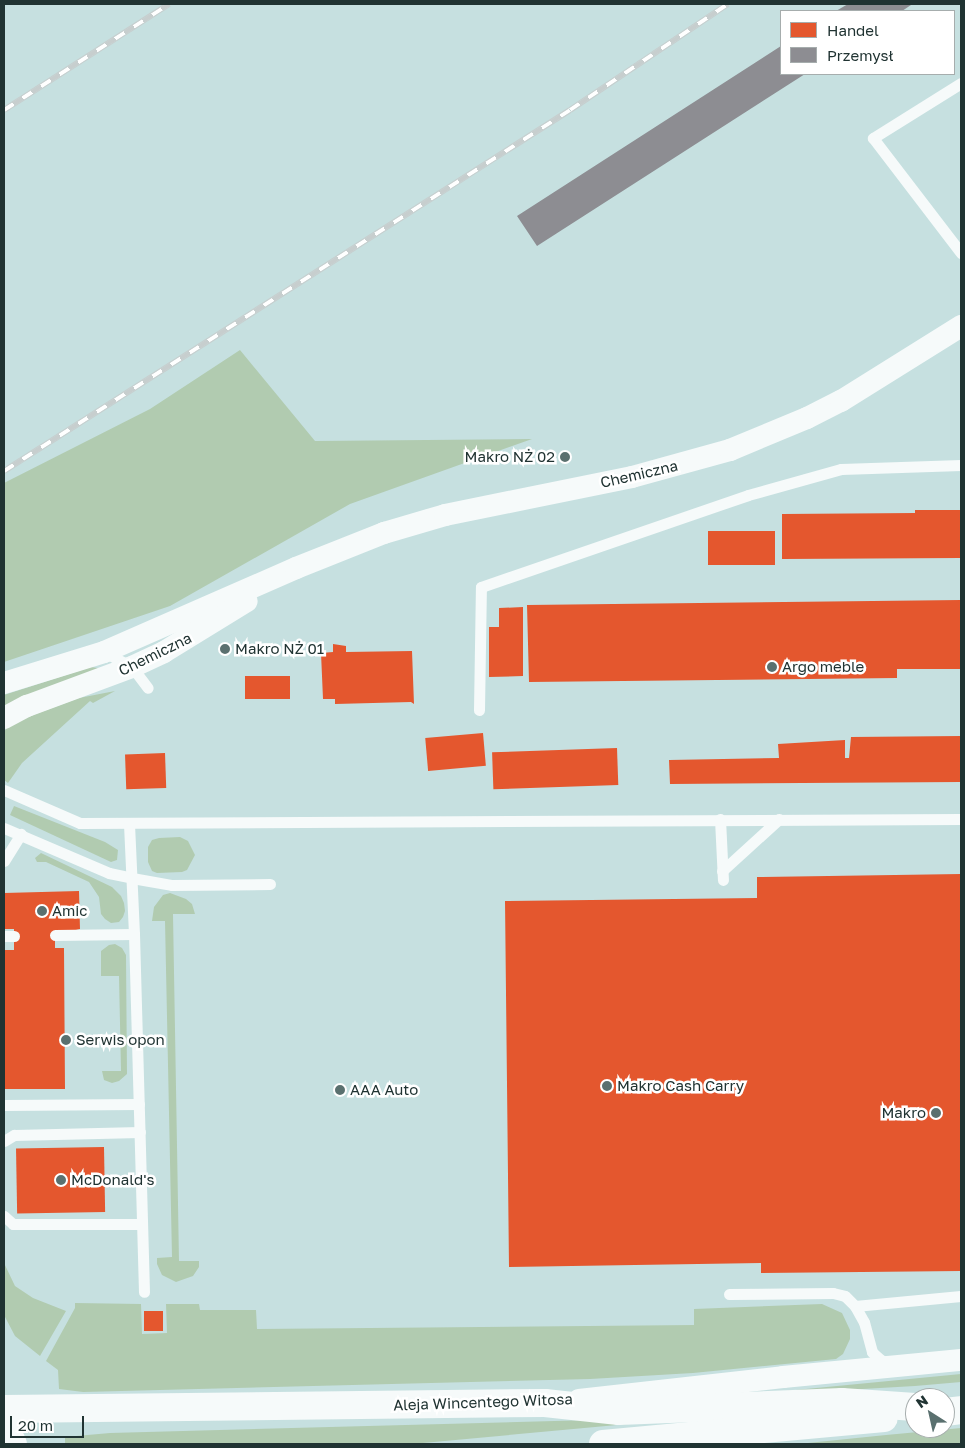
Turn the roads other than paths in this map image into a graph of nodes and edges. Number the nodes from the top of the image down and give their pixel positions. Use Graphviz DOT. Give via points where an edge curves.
graph roads {
  1 [pos="961,83"];
  2 [pos="961,253"];
  3 [pos="961,326"];
  4 [pos="961,465"];
  5 [pos="296,568"];
  6 [pos="104,652"];
  7 [pos="132,667"];
  8 [pos="4,683"];
  9 [pos="148,688"];
  10 [pos="479,710"];
  11 [pos="4,718"];
  12 [pos="4,790"];
  13 [pos="720,819"];
  14 [pos="779,819"];
  15 [pos="961,819"];
  16 [pos="129,824"];
  17 [pos="4,828"];
  18 [pos="20,834"];
  19 [pos="4,861"];
  20 [pos="132,878"];
  21 [pos="270,884"];
  22 [pos="134,934"];
  23 [pos="55,935"];
  24 [pos="139,1104"];
  25 [pos="4,1106"];
  26 [pos="140,1132"];
  27 [pos="4,1141"];
  28 [pos="4,1216"];
  29 [pos="142,1224"];
  30 [pos="144,1292"];
  31 [pos="729,1294"];
  32 [pos="961,1296"];
  33 [pos="855,1306"];
  34 [pos="961,1360"];
  35 [pos="897,1366"];
  36 [pos="545,1403"];
  37 [pos="905,1406"];
  38 [pos="4,1409"];
  39 [pos="905,1416"];
  40 [pos="4,1425"];
  41 [pos="13,1444"];
  42 [pos="603,1444"];
  1 -- 2 [label="lane" via="873,138"];
  3 -- 5 [label="street, Chemiczna" via="842,400 808,418 730,450 632,477 445,515 384,533"];
  4 -- 10 [label="lane" via="841,469 748,495 481,587"];
  5 -- 6 [label="street, Chemiczna"];
  5 -- 7 [label="street, Chemiczna" via="214,623"];
  6 -- 7 [label="lane"];
  6 -- 8 [label="street, Chemiczna"];
  7 -- 9 [label="lane"];
  7 -- 11 [label="street, Chemiczna" via="27,706"];
  12 -- 16 [label="lane" via="80,823"];
  13 -- 14 [label="lane"];
  13 -- 14 [label="lane" via="722,875"];
  13 -- 16 [label="lane"];
  14 -- 15 [label="lane"];
  16 -- 20 [label="lane"];
  17 -- 18 [label="lane"];
  18 -- 19 [label="lane"];
  18 -- 20 [label="lane" via="109,873"];
  20 -- 21 [label="lane" via="172,884"];
  20 -- 22 [label="lane"];
  22 -- 23 [label="lane"];
  22 -- 24 [label="lane"];
  24 -- 25 [label="lane"];
  24 -- 26 [label="lane"];
  26 -- 27 [label="lane" via="14,1134"];
  26 -- 29 [label="lane"];
  28 -- 29 [label="lane" via="13,1224"];
  29 -- 30 [label="lane"];
  31 -- 33 [label="lane" via="833,1293 845,1296"];
  32 -- 33 [label="lane"];
  33 -- 35 [label="lane" via="864,1322 872,1352"];
  34 -- 35 [label="street, Aleja Wincentego Witosa"];
  35 -- 36 [label="street, Aleja Wincentego Witosa"];
  36 -- 37 [label="main road" via="619,1411 842,1402"];
  36 -- 38 [label="main road, Aleja Wincentego Witosa"];
  39 -- 42 [label="main road"];
  40 -- 41 [label="main road"];
}
